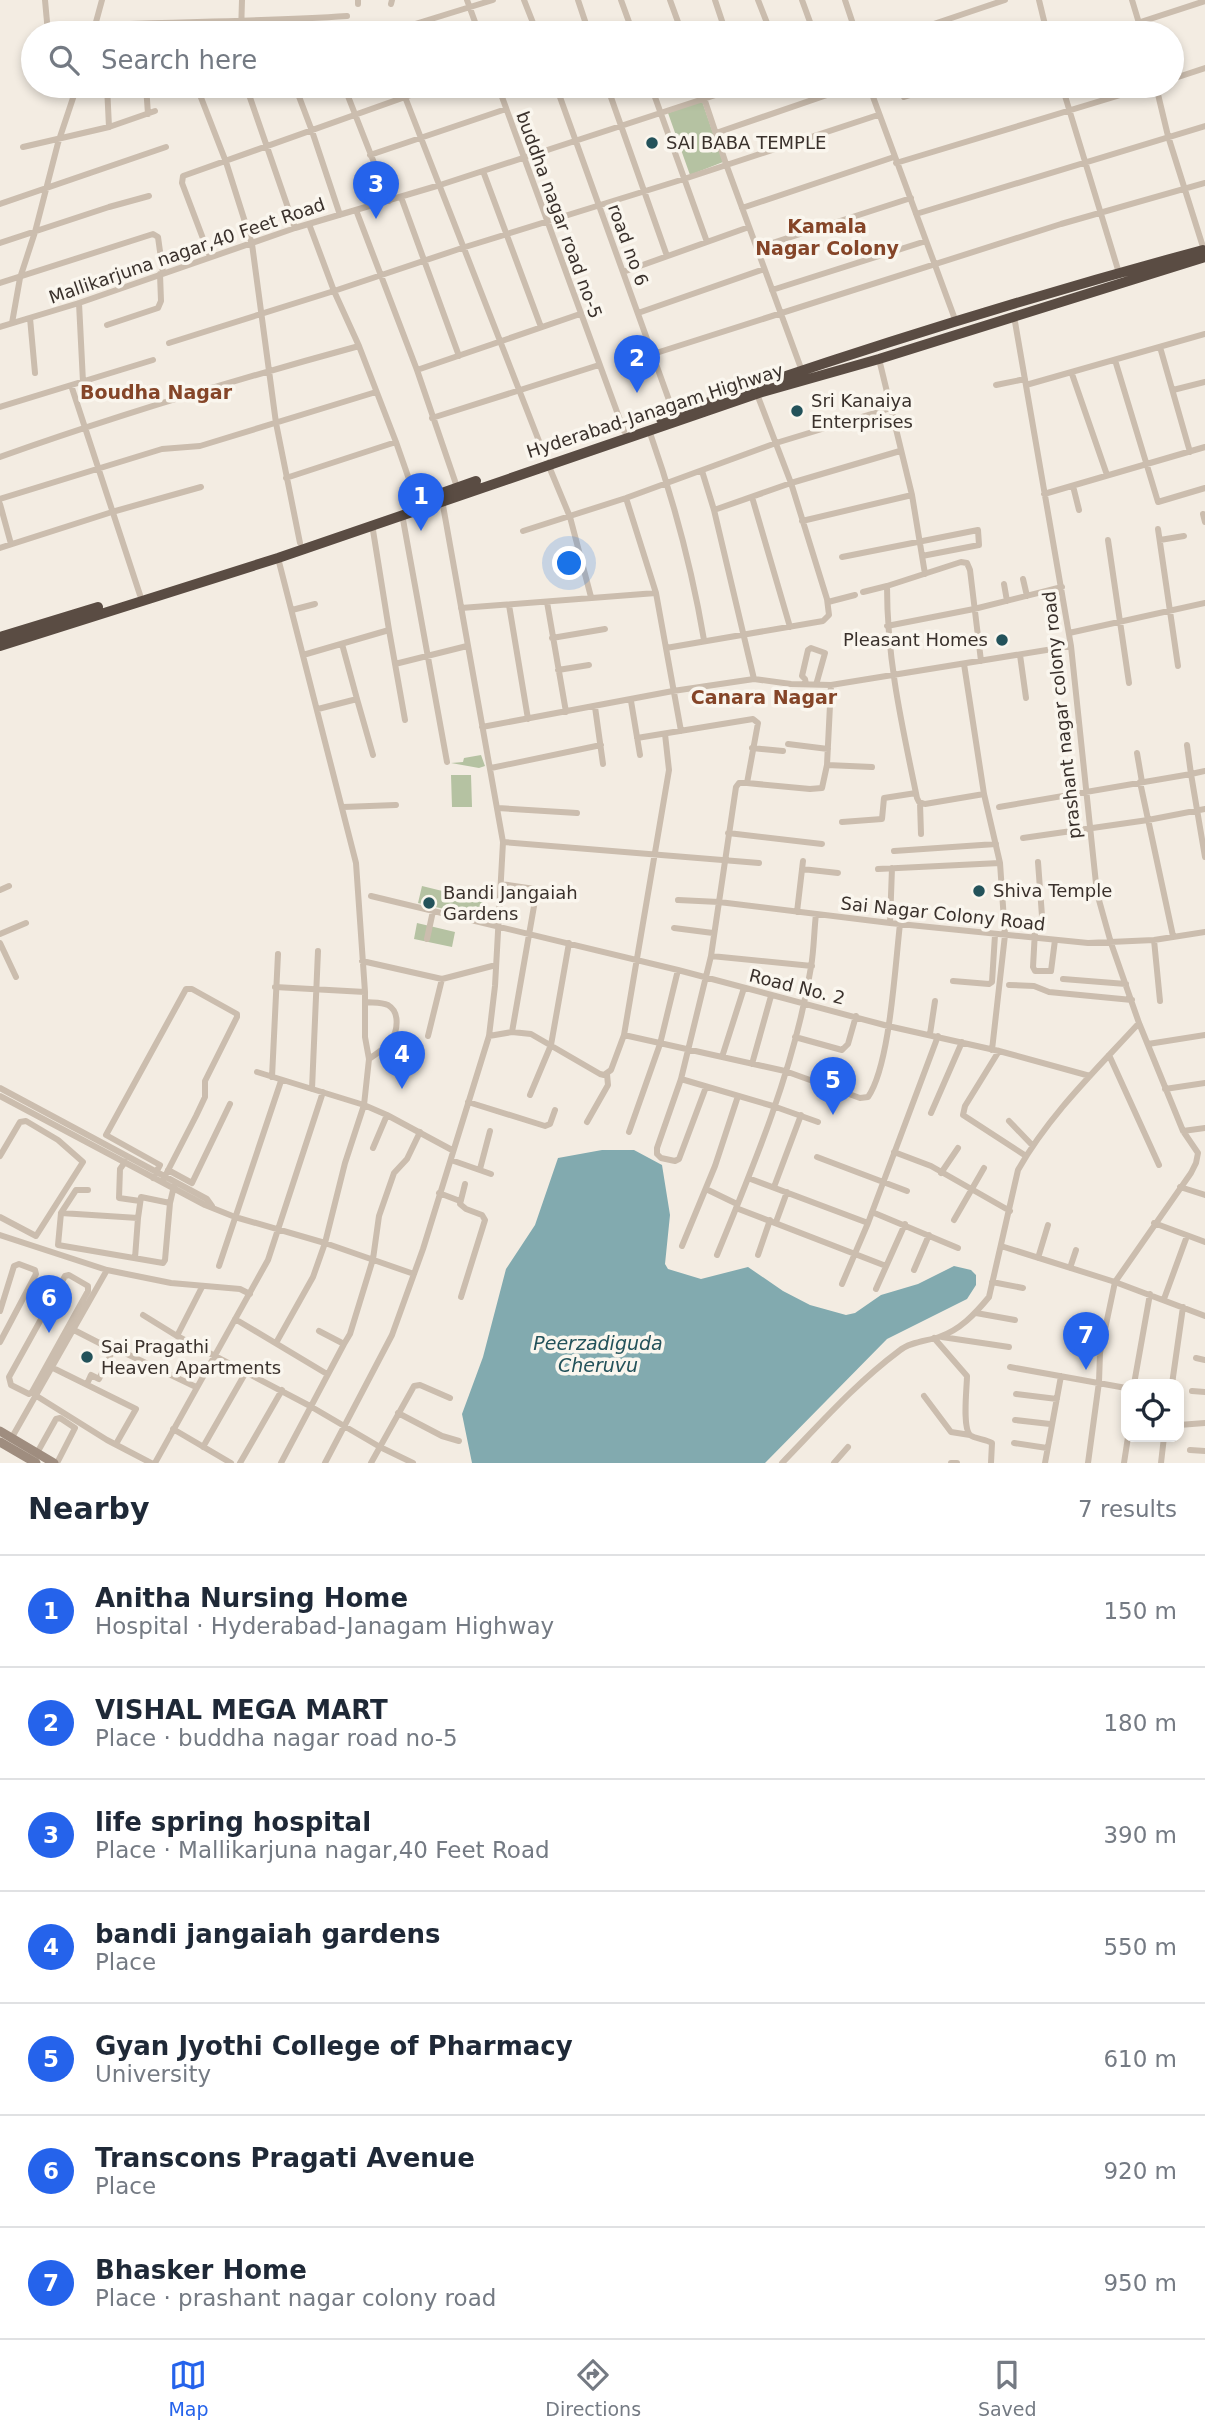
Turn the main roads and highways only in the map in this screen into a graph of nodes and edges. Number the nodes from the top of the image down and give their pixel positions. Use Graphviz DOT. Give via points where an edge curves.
graph roads {
  1 [pos="1205,250"];
  2 [pos="1205,257"];
  3 [pos="1083,288"];
  4 [pos="547,462"];
  5 [pos="276,555"];
  6 [pos="213,575"];
  7 [pos="0,637"];
  8 [pos="0,646"];
  1 -- 3 [label="highway, Hyderabad-Janagam Highway" via="1119,273"];
  2 -- 3 [label="highway, Hyderabad-Janagam Highway"];
  3 -- 4 [label="highway, Hyderabad-Janagam Highway" via="1014,316"];
  3 -- 4 [label="highway, Hyderabad-Janagam Highway" via="802,371"];
  4 -- 5 [label="highway, Hyderabad-Janagam Highway"];
  4 -- 5 [label="highway, Hyderabad-Janagam Highway" via="457,487"];
  5 -- 6 [label="highway, Hyderabad-Janagam Highway"];
  6 -- 7 [label="highway, Hyderabad-Janagam Highway"];
  6 -- 8 [label="highway, Hyderabad-Janagam Highway"];
}
